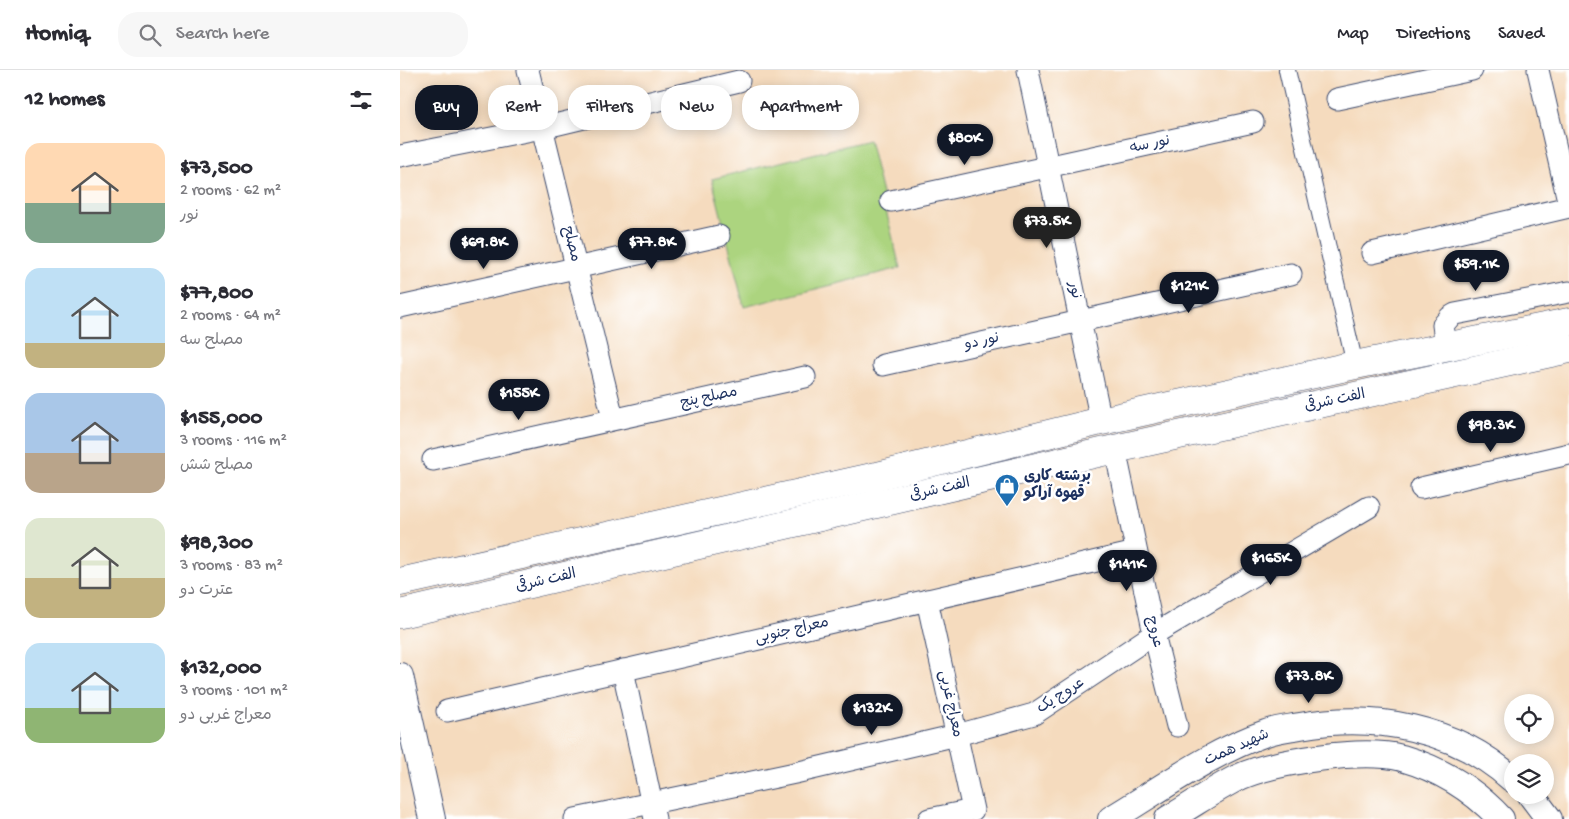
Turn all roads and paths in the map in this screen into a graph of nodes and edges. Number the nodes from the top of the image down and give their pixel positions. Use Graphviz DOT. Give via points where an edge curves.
graph roads {
  1 [pos="528,70"];
  2 [pos="1028,70"];
  3 [pos="1287,70"];
  4 [pos="1472,70"];
  5 [pos="1538,70"];
  6 [pos="739,81"];
  7 [pos="532,85"];
  8 [pos="1337,100"];
  9 [pos="1253,122"];
  10 [pos="558,124"];
  11 [pos="532,130"];
  12 [pos="542,130"];
  13 [pos="400,156"];
  14 [pos="1047,167"];
  15 [pos="891,201"];
  16 [pos="1569,206"];
  17 [pos="719,236"];
  18 [pos="1372,253"];
  19 [pos="577,268"];
  20 [pos="1291,274"];
  21 [pos="1569,292"];
  22 [pos="400,308"];
  23 [pos="1080,320"];
  24 [pos="1569,322"];
  25 [pos="1446,346"];
  26 [pos="1569,349"];
  27 [pos="883,364"];
  28 [pos="1355,365"];
  29 [pos="805,377"];
  30 [pos="613,418"];
  31 [pos="1101,421"];
  32 [pos="1115,449"];
  33 [pos="1569,454"];
  34 [pos="433,460"];
  35 [pos="1421,488"];
  36 [pos="1369,507"];
  37 [pos="1136,552"];
  38 [pos="400,582"];
  39 [pos="927,600"];
  40 [pos="400,614"];
  41 [pos="1154,634"];
  42 [pos="623,670"];
  43 [pos="400,676"];
  44 [pos="447,711"];
  45 [pos="1177,726"];
  46 [pos="957,735"];
  47 [pos="1504,771"];
  48 [pos="1538,804"];
  49 [pos="653,811"];
  50 [pos="432,819"];
  51 [pos="576,819"];
  52 [pos="929,819"];
  53 [pos="1111,819"];
  54 [pos="1168,819"];
  55 [pos="1501,819"];
  56 [pos="1549,819"];
  1 -- 7 [label="street, مصلح"];
  2 -- 14 [label="street, نور"];
  3 -- 28 [label="street"];
  4 -- 8 [label="street"];
  5 -- 16 [label="street"];
  6 -- 10 [label="street"];
  9 -- 14 [label="street, نور سه"];
  11 -- 13 [label="street"];
  12 -- 19 [label="street, مصلح"];
  14 -- 15 [label="street, نور سه"];
  14 -- 23 [label="street, نور"];
  16 -- 18 [label="street"];
  17 -- 19 [label="street"];
  19 -- 22 [label="street"];
  19 -- 30 [label="street, مصلح"];
  20 -- 23 [label="street, نور دو"];
  21 -- 25 [label="street" via="1455,314 1443,325"];
  23 -- 27 [label="street, نور دو"];
  23 -- 31 [label="street, نور"];
  24 -- 25 [label="main road, الفت شرقی"];
  25 -- 28 [label="main road, الفت شرقی"];
  26 -- 32 [label="main road, الفت شرقی"];
  28 -- 31 [label="main road, الفت شرقی"];
  29 -- 30 [label="street, مصلح پنج"];
  30 -- 34 [label="street, مصلح پنج"];
  31 -- 38 [label="main road, الفت شرقی" via="877,476"];
  32 -- 37 [label="street, عروج"];
  32 -- 40 [label="main road, الفت شرقی"];
  33 -- 35 [label="street"];
  36 -- 41 [label="street, عروج یک"];
  37 -- 39 [label="street, معراج جنوبی"];
  37 -- 41 [label="street, عروج"];
  39 -- 42 [label="street, معراج جنوبی"];
  39 -- 46 [label="street, معراج غربی"];
  41 -- 45 [label="street, عروج"];
  41 -- 46 [label="street, عروج یک" via="1034,714"];
  42 -- 44 [label="street, معراج جنوبی"];
  42 -- 49 [label="street"];
  43 -- 50 [label="street"];
  46 -- 49 [label="street, عروج یک"];
  46 -- 52 [label="street, معراج غربی" via="973,810"];
  47 -- 53 [label="street, شهید همت" via="1458,743 1416,728 1351,720 1322,722 1267,732 1206,761"];
  48 -- 56 [label="street"];
  49 -- 51 [label="street, عروج یک"];
  54 -- 55 [label="street, شهید همت" via="1238,778 1303,758 1363,756 1400,758 1421,765 1462,784"];
}
